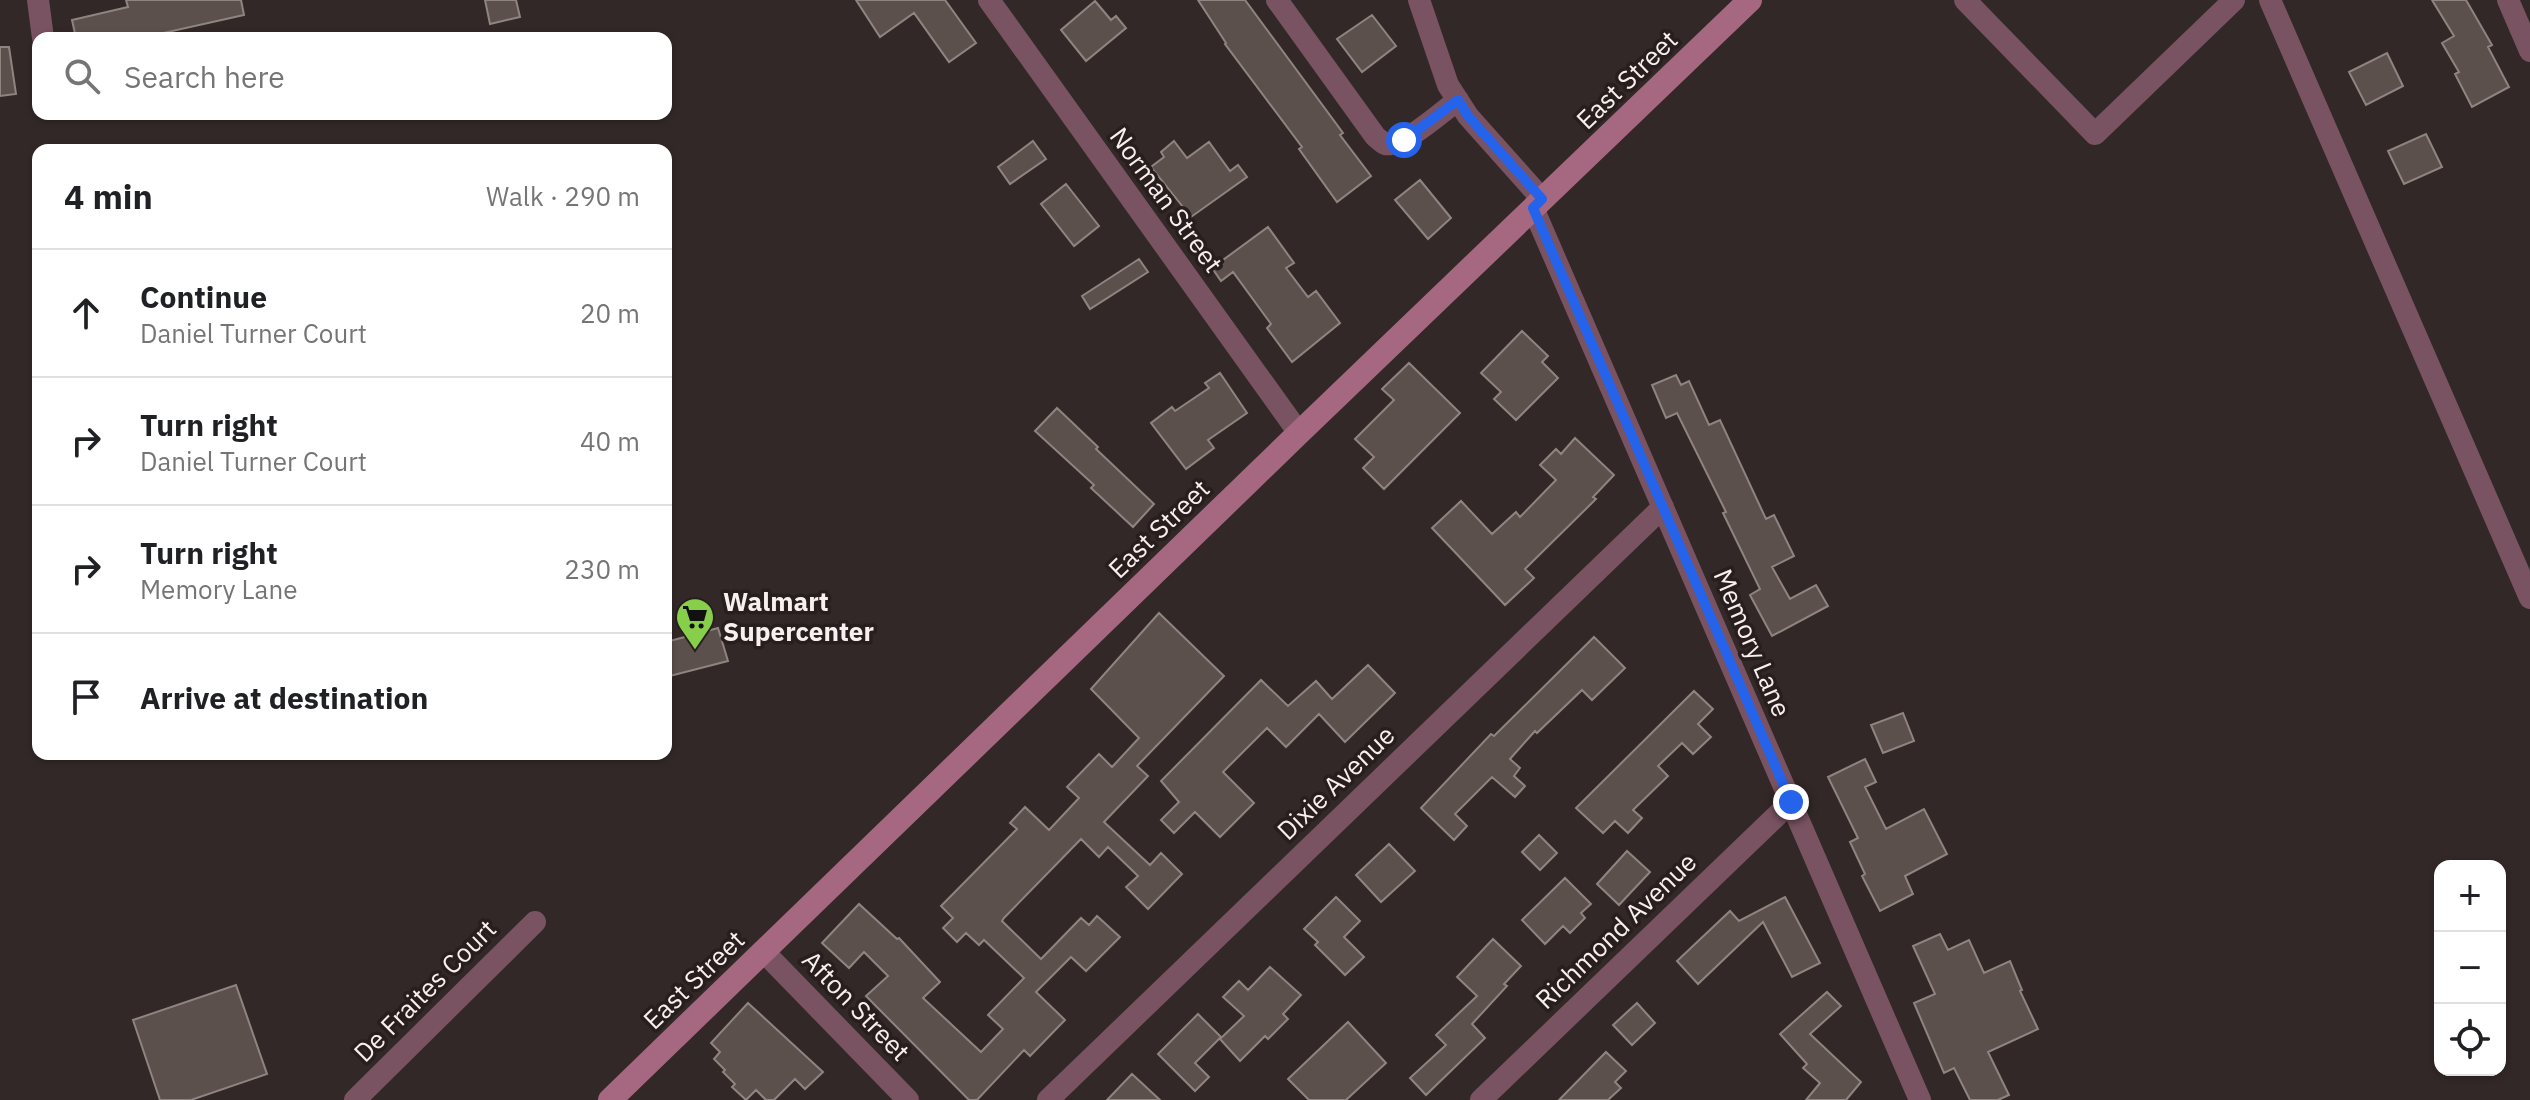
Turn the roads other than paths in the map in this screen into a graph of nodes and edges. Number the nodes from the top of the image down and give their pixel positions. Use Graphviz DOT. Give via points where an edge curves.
graph roads {
  1 [pos="38,0"];
  2 [pos="989,0"];
  3 [pos="1277,0"];
  4 [pos="1419,0"];
  5 [pos="1750,0"];
  6 [pos="1965,0"];
  7 [pos="2234,0"];
  8 [pos="2270,0"];
  9 [pos="2508,0"];
  10 [pos="42,32"];
  11 [pos="2530,51"];
  12 [pos="1458,100"];
  13 [pos="1538,204"];
  14 [pos="1299,433"];
  15 [pos="1663,507"];
  16 [pos="2530,598"];
  17 [pos="1791,802"];
  18 [pos="535,922"];
  19 [pos="764,952"];
  20 [pos="355,1100"];
  21 [pos="610,1100"];
  22 [pos="908,1100"];
  23 [pos="1048,1100"];
  24 [pos="1481,1100"];
  25 [pos="1920,1100"];
  1 -- 10 [label="street"];
  2 -- 14 [label="street, Norman Street"];
  3 -- 12 [label="street" via="1384,144 1404,140"];
  4 -- 12 [label="street, Memory Lane"];
  5 -- 13 [label="street, East Street"];
  6 -- 7 [label="street" via="2095,134"];
  8 -- 16 [label="street"];
  9 -- 11 [label="street"];
  12 -- 13 [label="street, Memory Lane"];
  13 -- 14 [label="street, East Street"];
  13 -- 15 [label="street, Memory Lane"];
  14 -- 19 [label="street, East Street"];
  15 -- 17 [label="street, Memory Lane"];
  15 -- 23 [label="street, Dixie Avenue"];
  17 -- 24 [label="street, Richmond Avenue"];
  17 -- 25 [label="street, Memory Lane"];
  18 -- 20 [label="street, De Fraites Court"];
  19 -- 21 [label="street, East Street"];
  19 -- 22 [label="street, Afton Street"];
}
